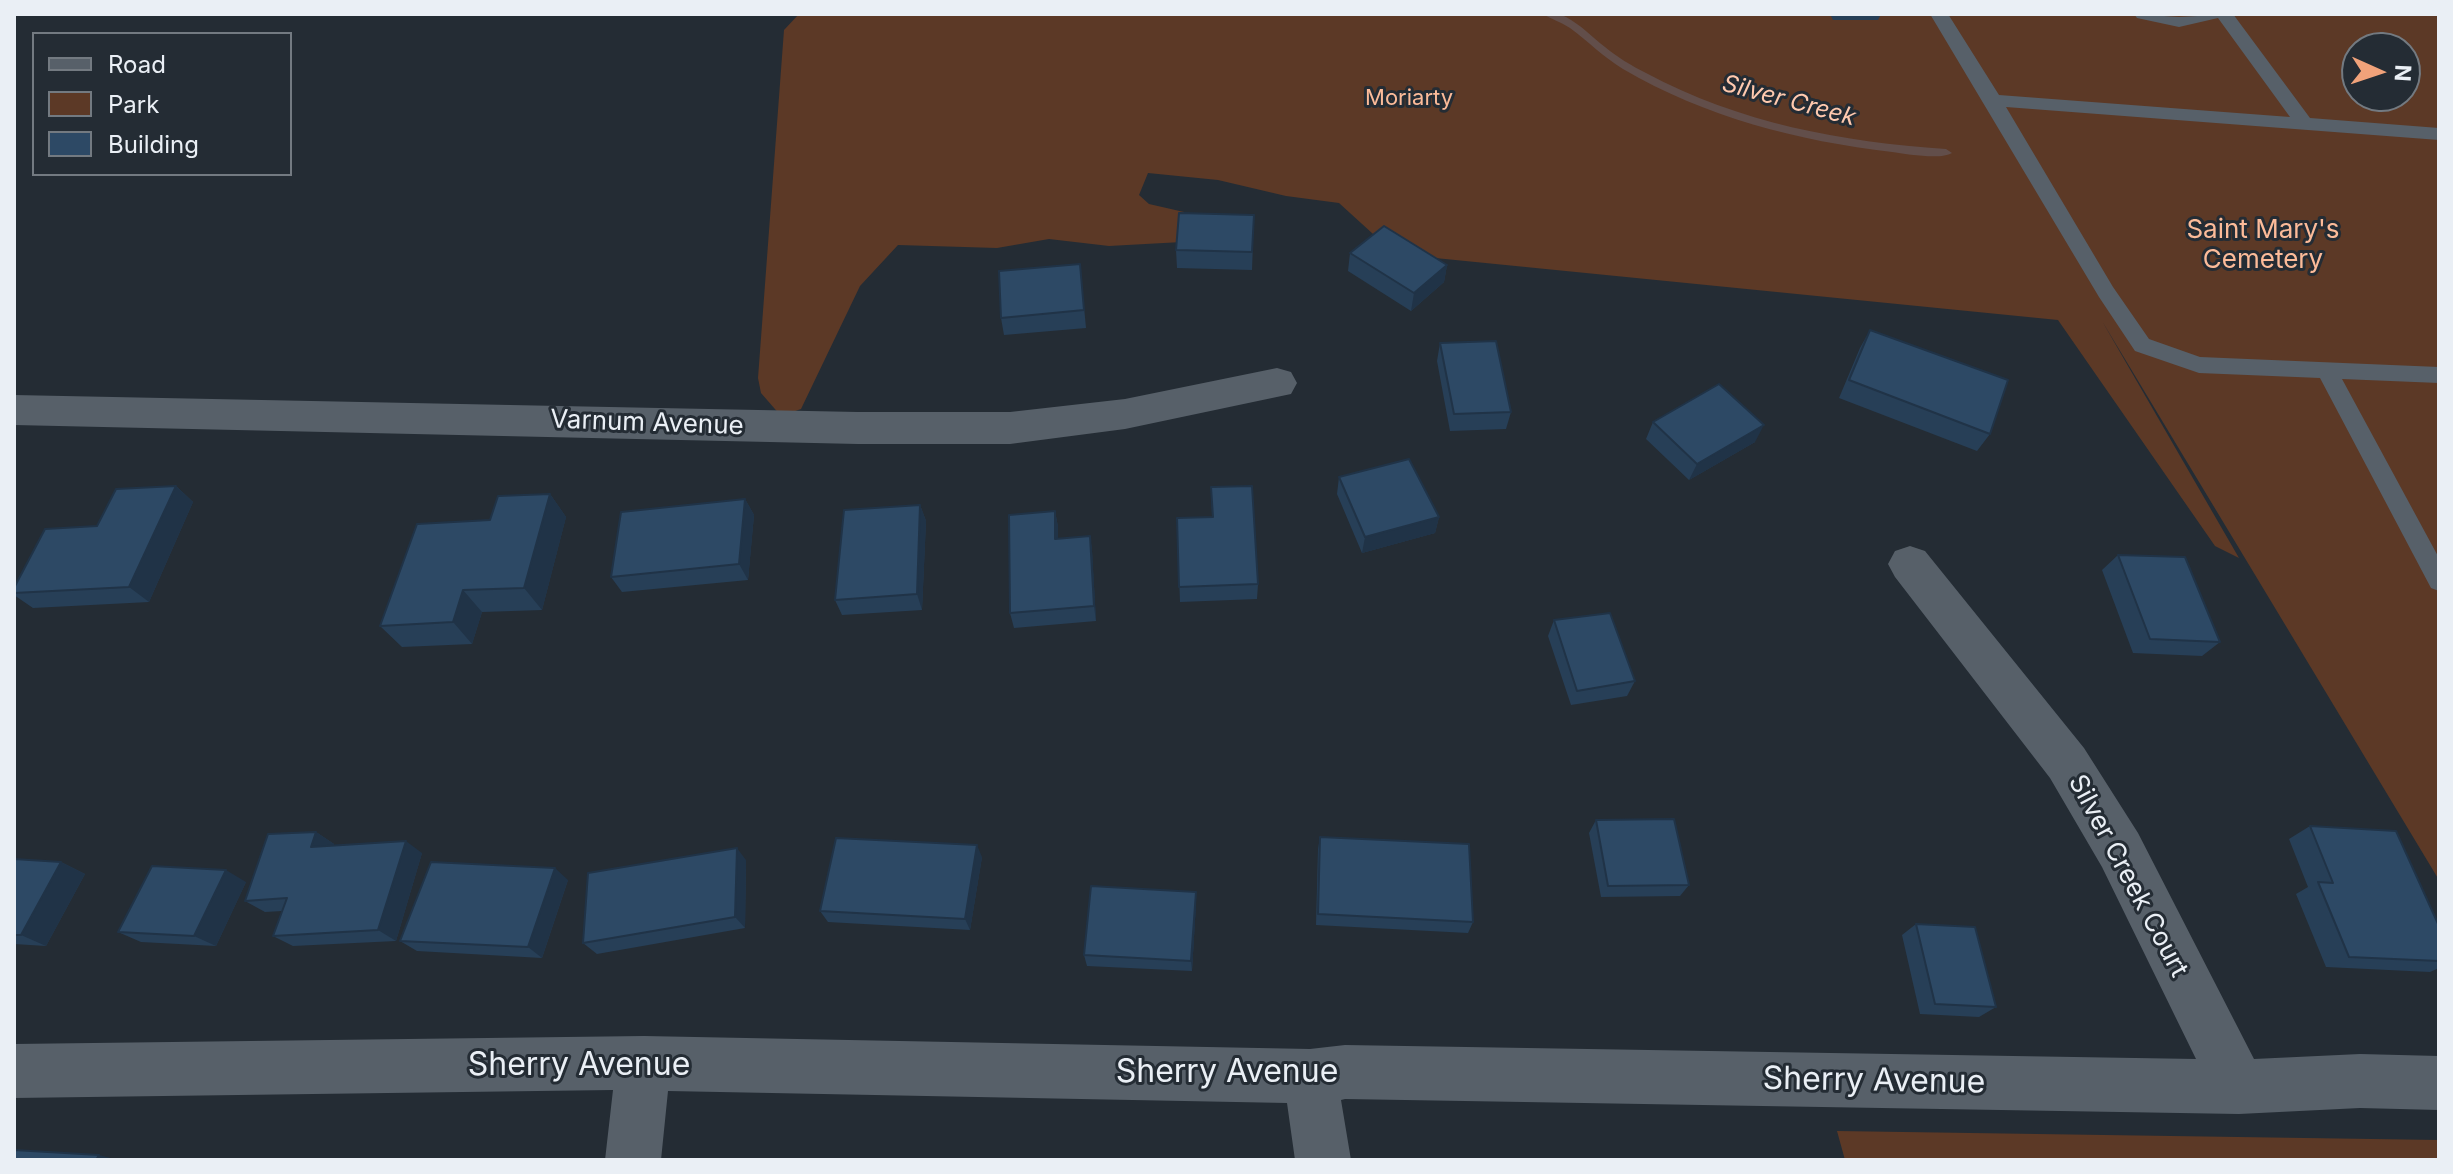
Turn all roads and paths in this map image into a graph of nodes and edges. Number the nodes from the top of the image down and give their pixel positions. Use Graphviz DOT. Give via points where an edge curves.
graph roads {
  1 [pos="1939,14"];
  2 [pos="2143,14"];
  3 [pos="2215,14"];
  4 [pos="2224,14"];
  5 [pos="1993,100"];
  6 [pos="2305,124"];
  7 [pos="2439,134"];
  8 [pos="2327,371"];
  9 [pos="2439,375"];
  10 [pos="1277,383"];
  11 [pos="14,410"];
  12 [pos="1910,564"];
  13 [pos="2439,581"];
  14 [pos="644,1063"];
  15 [pos="14,1071"];
  16 [pos="1310,1076"];
  17 [pos="2439,1083"];
  18 [pos="2239,1087"];
  19 [pos="633,1160"];
  20 [pos="1323,1160"];
  1 -- 5 [label="lane"];
  2 -- 3 [label="lane" via="2179,22"];
  4 -- 6 [label="lane"];
  5 -- 6 [label="lane"];
  5 -- 8 [label="lane" via="2142,345 2199,365"];
  6 -- 7 [label="lane"];
  8 -- 9 [label="lane"];
  8 -- 13 [label="lane"];
  10 -- 11 [label="street, Varnum Avenue" via="1125,414 1010,428"];
  12 -- 18 [label="street, Silver Creek Court" via="2067,763 2120,850"];
  14 -- 15 [label="street, Sherry Avenue"];
  14 -- 16 [label="street, Sherry Avenue"];
  14 -- 19 [label="street"];
  16 -- 18 [label="street, Sherry Avenue" via="1345,1072"];
  16 -- 20 [label="street"];
  17 -- 18 [label="street, Sherry Avenue"];
}
